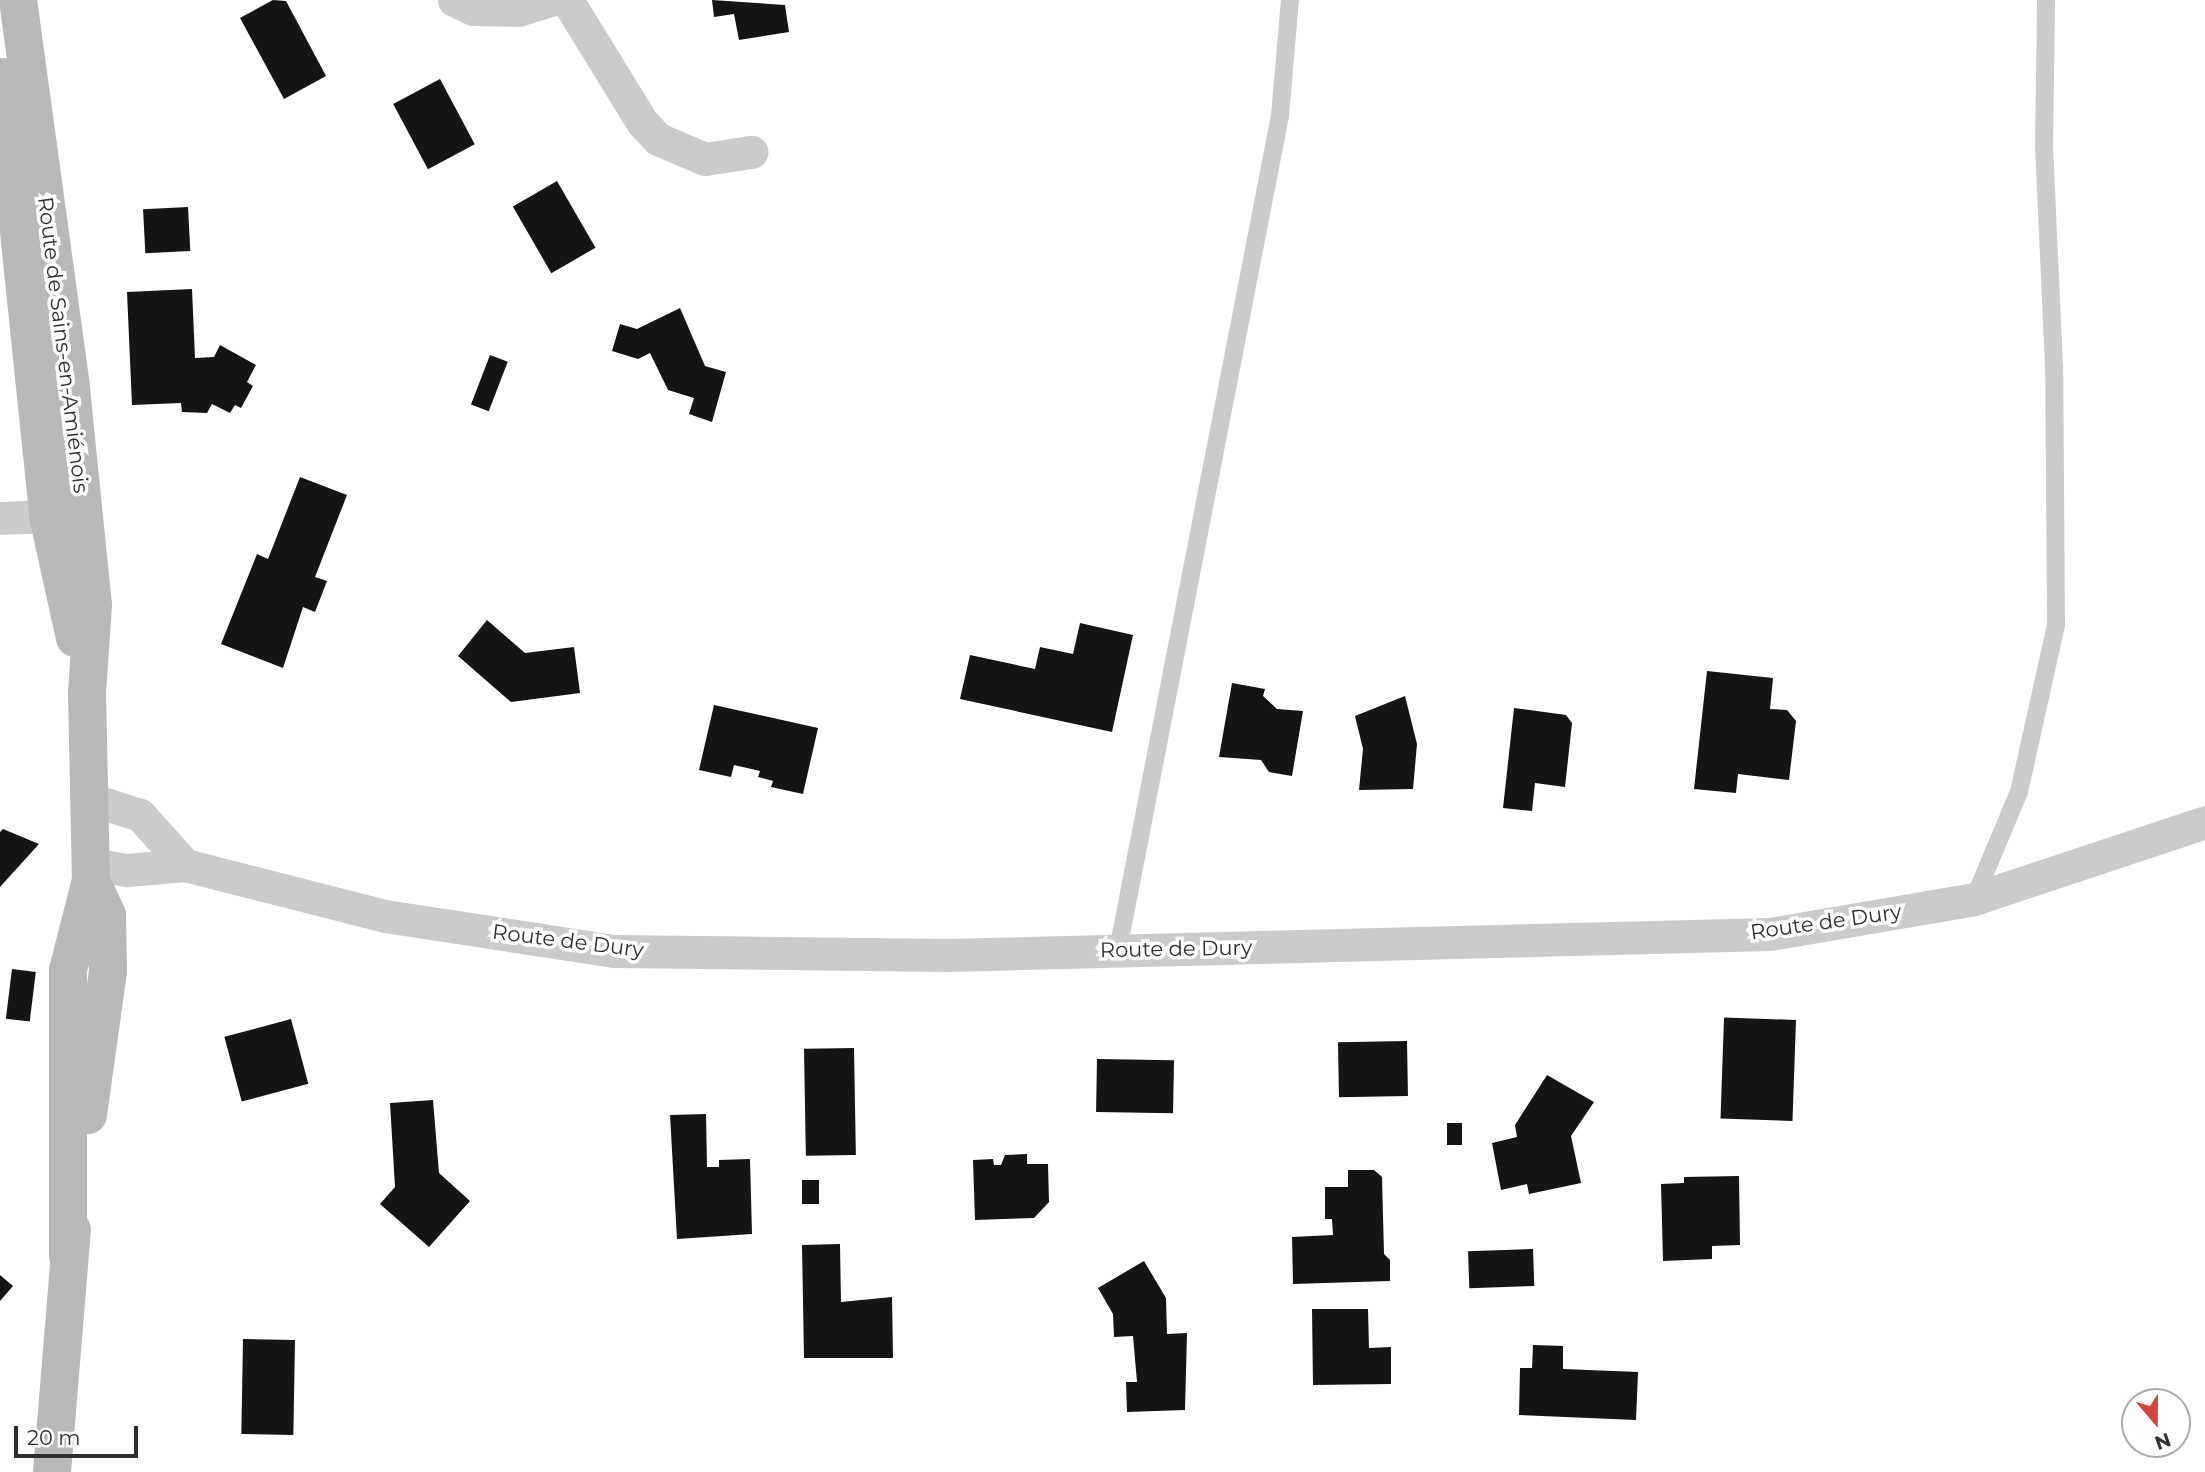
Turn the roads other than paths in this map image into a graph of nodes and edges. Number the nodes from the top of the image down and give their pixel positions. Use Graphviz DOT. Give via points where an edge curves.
graph roads {
  1 [pos="18,0"];
  2 [pos="454,0"];
  3 [pos="550,0"];
  4 [pos="567,0"];
  5 [pos="1290,0"];
  6 [pos="2046,0"];
  7 [pos="0,53"];
  8 [pos="751,152"];
  9 [pos="48,516"];
  10 [pos="0,518"];
  11 [pos="88,691"];
  12 [pos="87,799"];
  13 [pos="2205,822"];
  14 [pos="185,865"];
  15 [pos="91,872"];
  16 [pos="1974,899"];
  17 [pos="1118,950"];
  18 [pos="52,1472"];
  1 -- 11 [label="main road, Route de Sains-en-Amiénois" via="71,389 93,606"];
  2 -- 3 [label="street" via="473,9 518,10"];
  4 -- 8 [label="street" via="642,122 658,139 705,159"];
  5 -- 17 [label="lane" via="1280,116"];
  6 -- 16 [label="lane" via="2044,148 2054,366 2056,625 2019,792"];
  7 -- 9 [label="main road, Route de Sains-en-Amiénois"];
  9 -- 10 [label="street"];
  9 -- 11 [label="main road, Route de Sains-en-Amiénois"];
  11 -- 12 [label="main road, Route de Sains-en-Amiénois"];
  12 -- 14 [label="street" via="140,815"];
  12 -- 15 [label="main road, Route de Sains-en-Amiénois"];
  13 -- 16 [label="street, Route de Dury"];
  14 -- 15 [label="street, Route de Dury"];
  14 -- 17 [label="street, Route de Dury" via="385,916 615,951 946,955"];
  15 -- 18 [label="main road, Route de Sains-en-Amiénois" via="68,970 68,1256"];
  16 -- 17 [label="street, Route de Dury" via="1770,934"];
}
